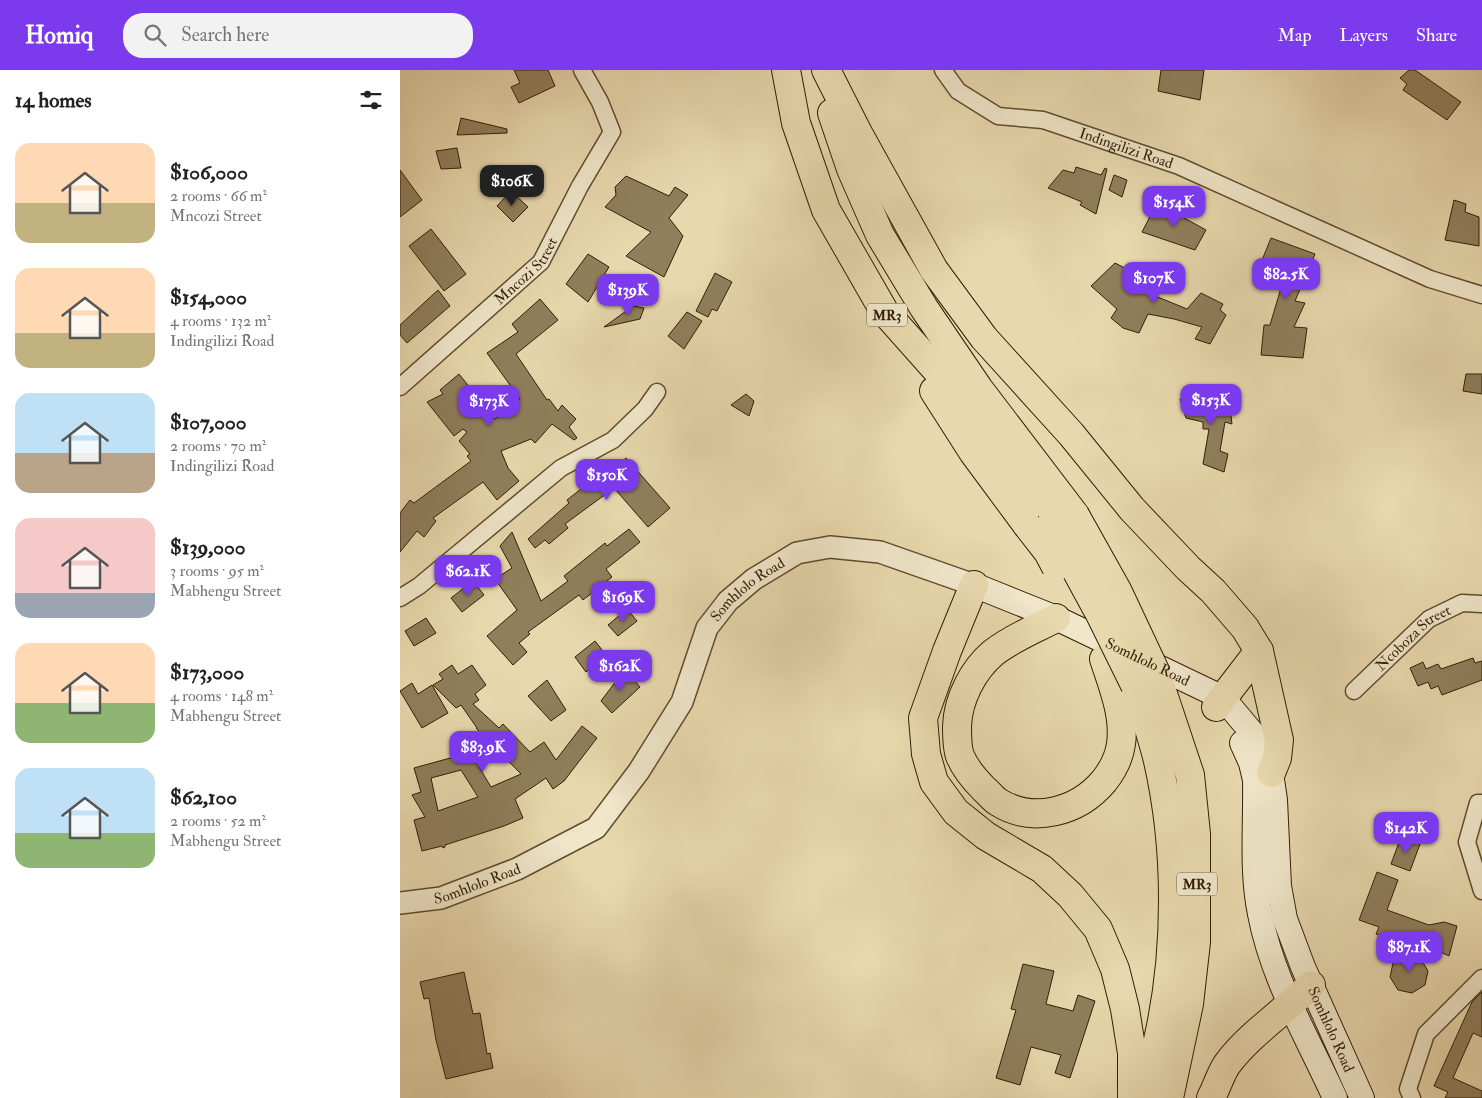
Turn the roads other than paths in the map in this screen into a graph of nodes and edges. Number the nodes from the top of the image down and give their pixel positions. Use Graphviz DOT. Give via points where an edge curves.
graph roads {
  1 [pos="582,70"];
  2 [pos="786,70"];
  3 [pos="824,70"];
  4 [pos="943,70"];
  5 [pos="1482,295"];
  6 [pos="400,387"];
  7 [pos="657,392"];
  8 [pos="1051,522"];
  9 [pos="974,585"];
  10 [pos="400,598"];
  11 [pos="1482,604"];
  12 [pos="1056,618"];
  13 [pos="1259,651"];
  14 [pos="1145,679"];
  15 [pos="1354,691"];
  16 [pos="1215,699"];
  17 [pos="1271,773"];
  18 [pos="1482,803"];
  19 [pos="1482,891"];
  20 [pos="400,903"];
  21 [pos="1482,978"];
  22 [pos="1310,985"];
  23 [pos="1290,1005"];
  24 [pos="1132,1098"];
  25 [pos="1141,1098"];
  26 [pos="1169,1098"];
  27 [pos="1212,1098"];
  28 [pos="1335,1098"];
  29 [pos="1362,1098"];
  30 [pos="1412,1098"];
  1 -- 6 [label="street, Mncozi Street" via="612,132 541,262"];
  2 -- 8 [label="highway, MR3" via="796,123 826,210 884,312 957,393"];
  3 -- 8 [label="highway, MR3" via="831,110 851,169 880,235 978,389"];
  3 -- 13 [label="highway" via="934,270 979,331 1071,434 1132,509 1213,591 1245,628"];
  4 -- 5 [label="street, Indingilizi Road" via="958,91 998,116 1042,120 1179,166 1430,279"];
  7 -- 10 [label="street" via="645,409 613,440 561,468 419,586"];
  8 -- 12 [label="highway, bridge" via="1048,552 1104,659 1121,717 1121,745 1111,772 1097,790 1084,800 1055,812 1039,814 998,802 974,780 960,755 958,710 964,693 991,655 1005,644"];
  8 -- 14 [label="highway, MR3, bridge" via="1118,590"];
  9 -- 12 [label="main road, Somhlolo Road"];
  9 -- 20 [label="street, Somhlolo Road" via="880,552 830,547 797,553 754,579 728,600 707,628 682,702 639,771 596,828 517,869 441,898"];
  9 -- 24 [label="highway" via="923,718 926,754 934,782 956,812 986,836 1042,869 1098,929 1115,969 1125,1009 1132,1053"];
  11 -- 15 [label="street, Ncoboza Street" via="1462,604 1429,619"];
  12 -- 16 [label="main road, Somhlolo Road"];
  13 -- 16 [label="highway"];
  13 -- 17 [label="highway" via="1279,740"];
  14 -- 25 [label="highway, MR3" via="1169,828 1172,945 1164,1014 1149,1080"];
  14 -- 26 [label="highway, MR3" via="1190,775 1196,834 1195,951 1189,1004"];
  16 -- 17 [label="main road, Somhlolo Road" via="1254,735"];
  16 -- 23 [label="main road, Somhlolo Road" via="1251,763 1255,780 1260,914 1272,959"];
  17 -- 22 [label="main road, Somhlolo Road" via="1281,901"];
  18 -- 19 [label="street" via="1478,803 1467,842"];
  21 -- 30 [label="street" via="1426,1034 1408,1089"];
  22 -- 23 [label="highway"];
  22 -- 29 [label="main road, Somhlolo Road"];
  23 -- 27 [label="highway" via="1250,1039 1227,1064"];
  23 -- 28 [label="main road, Somhlolo Road"];
}
